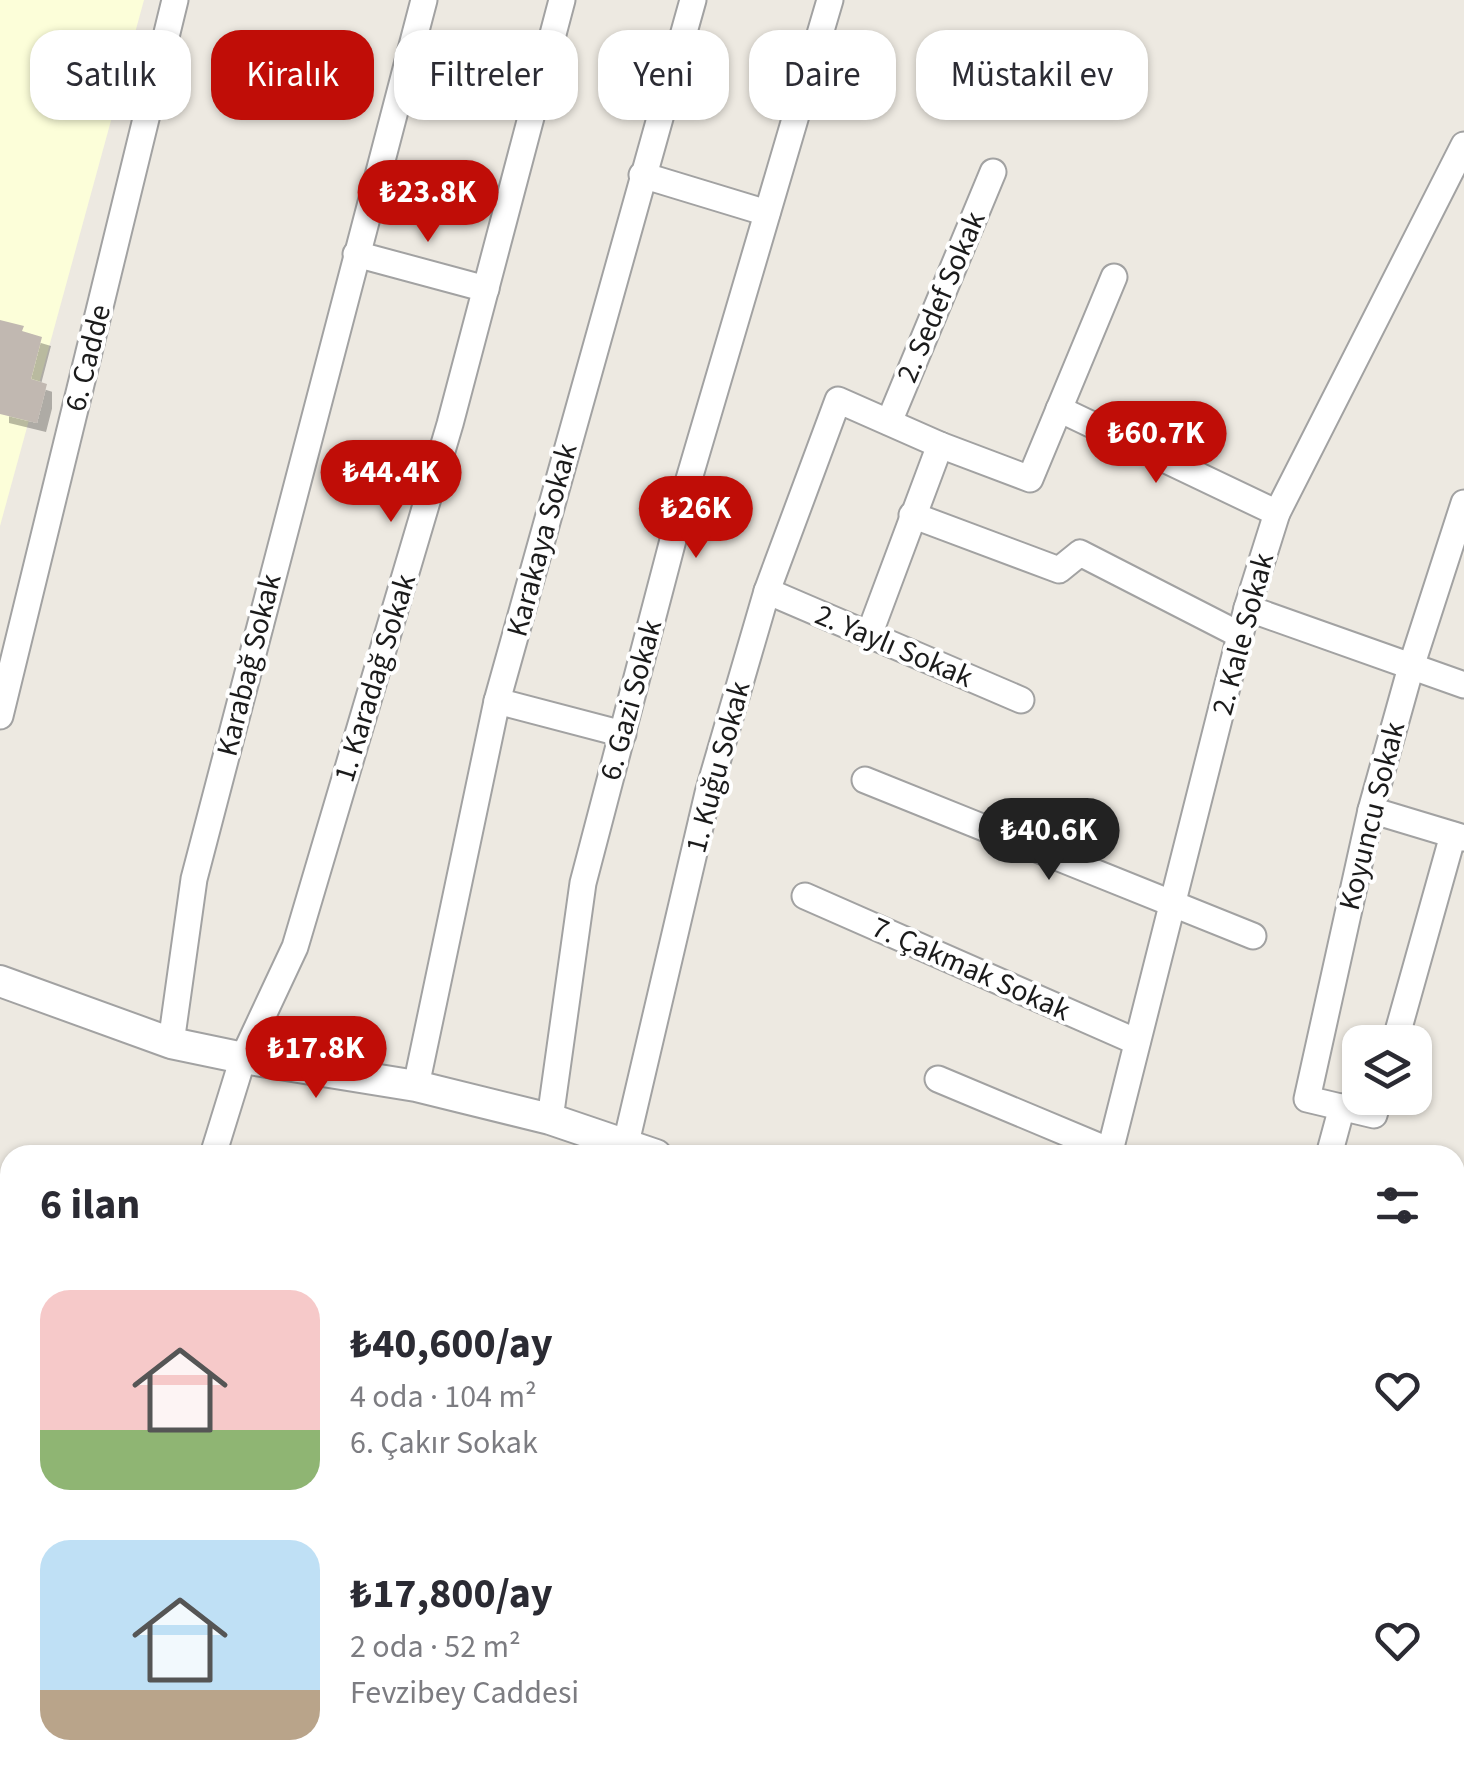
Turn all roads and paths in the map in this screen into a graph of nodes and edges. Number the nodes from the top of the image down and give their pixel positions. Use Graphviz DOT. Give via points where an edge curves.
graph roads {
  1 [pos="175,0"];
  2 [pos="424,0"];
  3 [pos="562,0"];
  4 [pos="693,0"];
  5 [pos="830,0"];
  6 [pos="1464,145"];
  7 [pos="993,172"];
  8 [pos="642,175"];
  9 [pos="767,213"];
  10 [pos="356,254"];
  11 [pos="1114,277"];
  12 [pos="486,289"];
  13 [pos="1059,409"];
  14 [pos="889,422"];
  15 [pos="940,445"];
  16 [pos="1464,503"];
  17 [pos="1276,513"];
  18 [pos="912,515"];
  19 [pos="1455,560"];
  20 [pos="766,591"];
  21 [pos="1247,608"];
  22 [pos="869,635"];
  23 [pos="1240,635"];
  24 [pos="1411,667"];
  25 [pos="1464,684"];
  26 [pos="1021,700"];
  27 [pos="498,701"];
  28 [pos="0,716"];
  29 [pos="623,734"];
  30 [pos="866,780"];
  31 [pos="1371,810"];
  32 [pos="1459,836"];
  33 [pos="806,896"];
  34 [pos="1173,903"];
  35 [pos="1254,936"];
  36 [pos="0,981"];
  37 [pos="1400,1025"];
  38 [pos="1138,1042"];
  39 [pos="171,1043"];
  40 [pos="243,1058"];
  41 [pos="938,1078"];
  42 [pos="416,1086"];
  43 [pos="1342,1107"];
  44 [pos="550,1119"];
  45 [pos="626,1142"];
  46 [pos="216,1145"];
  47 [pos="633,1145"];
  48 [pos="1092,1145"];
  49 [pos="1112,1145"];
  50 [pos="1332,1145"];
  1 -- 28 [label="street, 6. Cadde"];
  2 -- 10 [label="street, Karabağ Sokak"];
  3 -- 12 [label="street, 1. Karadağ Sokak"];
  4 -- 8 [label="street, Karakaya Sokak"];
  5 -- 9 [label="street, 6. Gazi Sokak"];
  6 -- 17 [label="street, 2. Kale Sokak"];
  7 -- 14 [label="street, 2. Sedef Sokak"];
  8 -- 9 [label="street"];
  8 -- 27 [label="street, Karakaya Sokak"];
  9 -- 29 [label="street, 6. Gazi Sokak"];
  10 -- 12 [label="street"];
  10 -- 39 [label="street, Karabağ Sokak" via="194,879"];
  11 -- 13 [label="street"];
  12 -- 40 [label="street, 1. Karadağ Sokak" via="295,948"];
  13 -- 15 [label="street" via="1030,479"];
  13 -- 17 [label="street"];
  14 -- 15 [label="street"];
  14 -- 20 [label="street, 1. Kuğu Sokak" via="838,400"];
  15 -- 18 [label="street"];
  16 -- 19 [label="street, Koyuncu Sokak"];
  17 -- 21 [label="street, 2. Kale Sokak"];
  18 -- 22 [label="street"];
  18 -- 23 [label="street" via="1059,570 1080,553"];
  19 -- 24 [label="street, Koyuncu Sokak"];
  20 -- 22 [label="street, 2. Yaylı Sokak"];
  20 -- 45 [label="street, 1. Kuğu Sokak" via="708,793"];
  21 -- 23 [label="street, 2. Kale Sokak"];
  21 -- 24 [label="street"];
  22 -- 26 [label="street, 2. Yaylı Sokak"];
  23 -- 34 [label="street, 2. Kale Sokak"];
  24 -- 25 [label="street"];
  24 -- 31 [label="street, Koyuncu Sokak"];
  27 -- 29 [label="street"];
  27 -- 42 [label="street, Karakaya Sokak"];
  29 -- 44 [label="street, 6. Gazi Sokak" via="583,883"];
  30 -- 34 [label="street"];
  31 -- 32 [label="street"];
  31 -- 43 [label="street, Koyuncu Sokak" via="1307,1099"];
  32 -- 37 [label="street"];
  33 -- 38 [label="street, 7. Çakmak Sokak"];
  34 -- 35 [label="street"];
  34 -- 38 [label="street, 2. Kale Sokak"];
  36 -- 39 [label="street"];
  38 -- 49 [label="street, 2. Kale Sokak"];
  39 -- 40 [label="street"];
  40 -- 42 [label="street"];
  40 -- 46 [label="street, 1. Karadağ Sokak"];
  41 -- 48 [label="street"];
  42 -- 44 [label="street"];
  43 -- 50 [label="street"];
  44 -- 45 [label="street"];
  45 -- 47 [label="street"];
}
